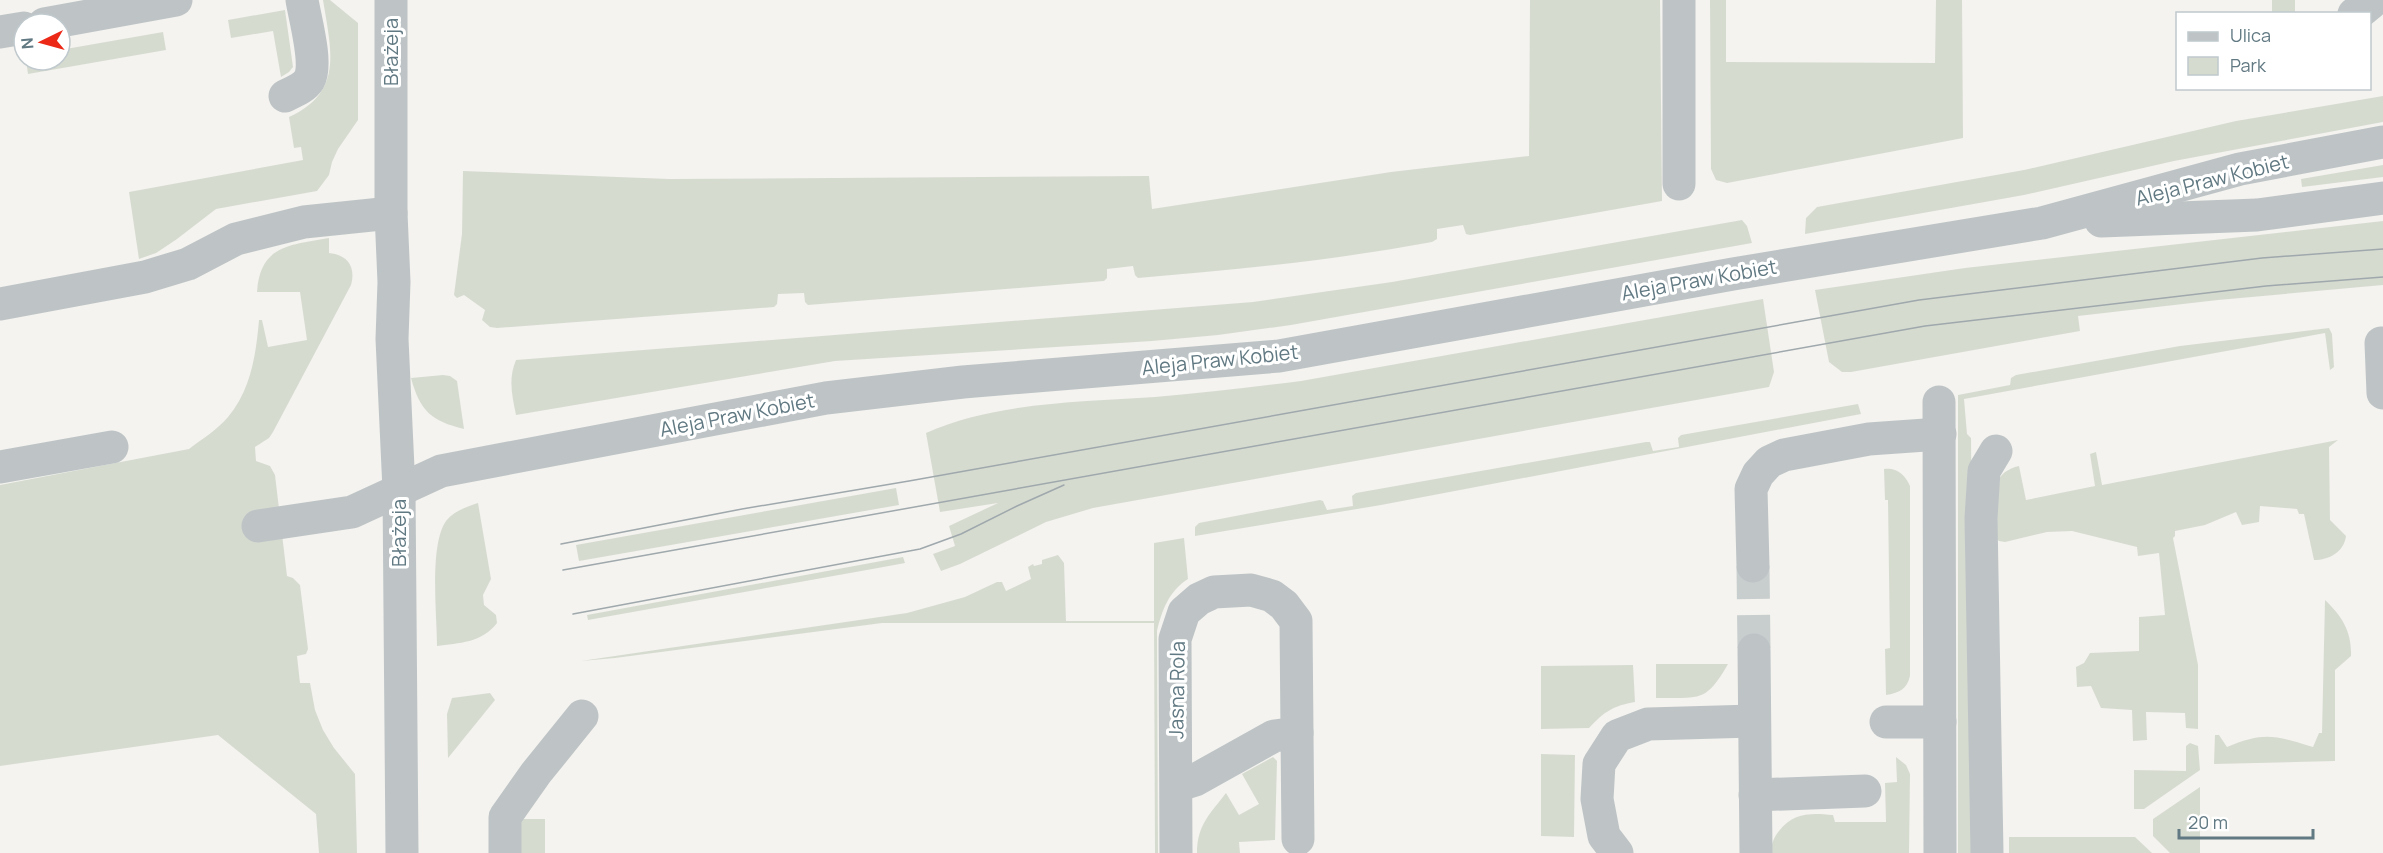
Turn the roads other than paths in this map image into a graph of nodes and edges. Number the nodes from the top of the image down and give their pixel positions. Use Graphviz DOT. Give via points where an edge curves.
graph roads {
  1 [pos="176,0"];
  2 [pos="302,0"];
  3 [pos="391,0"];
  4 [pos="1679,0"];
  5 [pos="72,19"];
  6 [pos="285,96"];
  7 [pos="2383,142"];
  8 [pos="1679,184"];
  9 [pos="2383,198"];
  10 [pos="391,213"];
  11 [pos="2042,224"];
  12 [pos="0,304"];
  13 [pos="2381,343"];
  14 [pos="2383,393"];
  15 [pos="112,447"];
  16 [pos="1996,451"];
  17 [pos="0,467"];
  18 [pos="399,490"];
  19 [pos="258,526"];
  20 [pos="1753,566"];
  21 [pos="1754,650"];
  22 [pos="582,716"];
  23 [pos="1754,721"];
  24 [pos="1886,722"];
  25 [pos="1940,722"];
  26 [pos="1297,733"];
  27 [pos="1176,786"];
  28 [pos="1865,791"];
  29 [pos="1755,795"];
  30 [pos="1298,839"];
  31 [pos="402,853"];
  32 [pos="505,853"];
  33 [pos="1176,853"];
  34 [pos="1617,853"];
  35 [pos="1756,853"];
  36 [pos="1940,853"];
  37 [pos="1987,853"];
  1 -- 5 [label="street"];
  2 -- 6 [label="street" via="311,70 309,80"];
  3 -- 10 [label="street, Błażeja"];
  4 -- 8 [label="street"];
  7 -- 11 [label="street, Aleja Praw Kobiet" via="2240,169"];
  9 -- 11 [label="street, Aleja Praw Kobiet" via="2257,215"];
  10 -- 12 [label="street" via="304,222 236,239 188,264 145,277"];
  10 -- 18 [label="street, Błażeja" via="392,370"];
  11 -- 18 [label="street, Aleja Praw Kobiet" via="1733,274 1279,356 963,382 826,398 481,462 441,471"];
  13 -- 14 [label="street"];
  15 -- 17 [label="street"];
  16 -- 37 [label="street" via="1984,471 1981,518"];
  18 -- 19 [label="street, Aleja Praw Kobiet" via="352,512"];
  18 -- 31 [label="street, Błażeja"];
  20 -- 25 [label="street" via="1751,489 1769,462 1940,418"];
  21 -- 23 [label="street"];
  22 -- 32 [label="street" via="505,817"];
  23 -- 29 [label="street"];
  23 -- 34 [label="street" via="1648,724 1617,736 1599,764 1597,799 1604,836"];
  24 -- 25 [label="street"];
  25 -- 36 [label="street"];
  26 -- 27 [label="street" via="1274,736 1195,780"];
  26 -- 27 [label="street, Jasna Rola" via="1296,621 1284,604 1272,596 1251,590 1214,592 1184,612 1175,639"];
  26 -- 30 [label="street, Jasna Rola"];
  27 -- 33 [label="street, Jasna Rola"];
  28 -- 29 [label="street"];
  29 -- 35 [label="street"];
}
